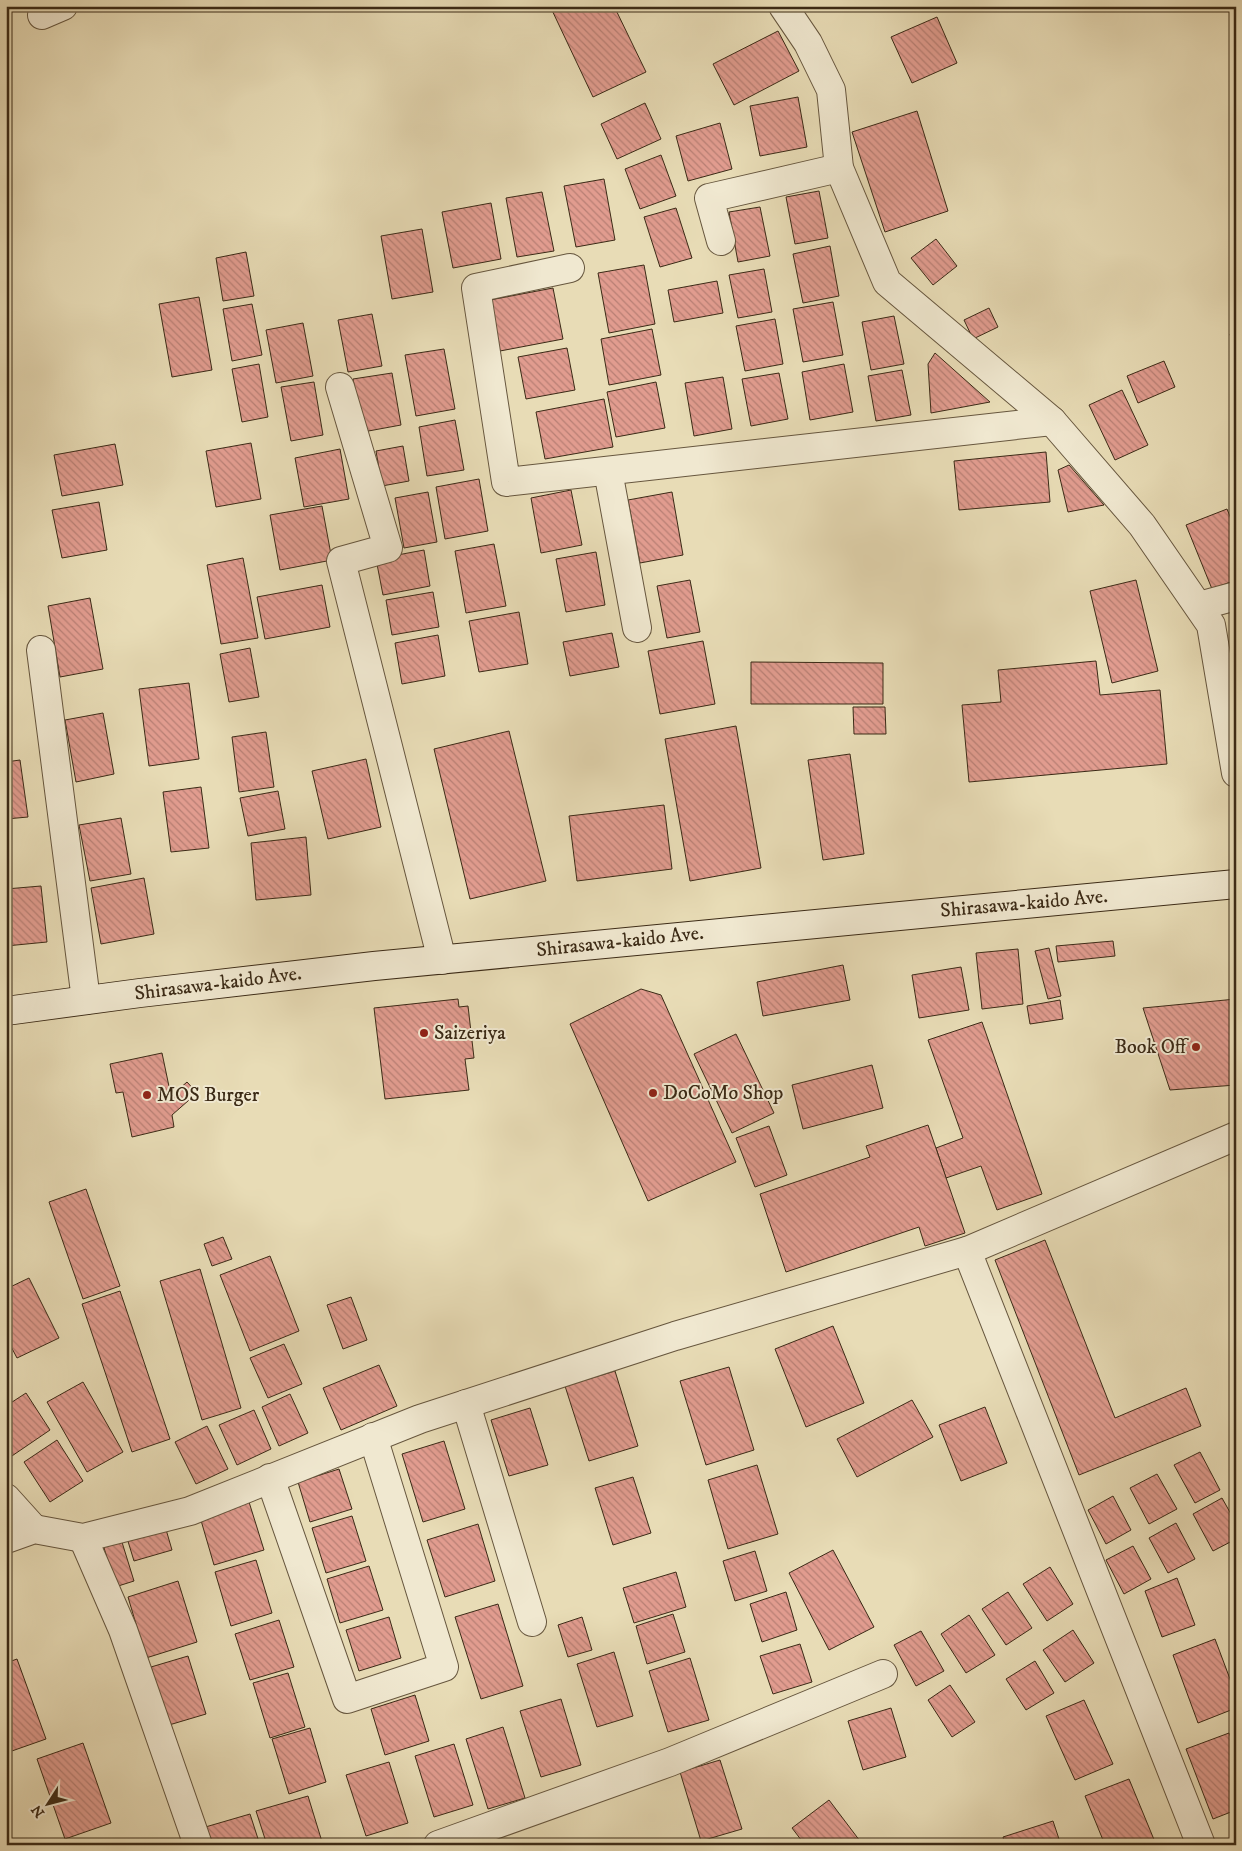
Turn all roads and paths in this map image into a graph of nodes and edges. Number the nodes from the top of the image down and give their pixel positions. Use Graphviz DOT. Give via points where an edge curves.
graph roads {
  1 [pos="783,6"];
  2 [pos="839,168"];
  3 [pos="721,241"];
  4 [pos="570,268"];
  5 [pos="340,387"];
  6 [pos="1052,421"];
  7 [pos="608,471"];
  8 [pos="1236,596"];
  9 [pos="1198,606"];
  10 [pos="637,628"];
  11 [pos="41,650"];
  12 [pos="1236,773"];
  13 [pos="1236,884"];
  14 [pos="442,960"];
  15 [pos="86,1000"];
  16 [pos="6,1011"];
  17 [pos="1236,1136"];
  18 [pos="967,1251"];
  19 [pos="466,1404"];
  20 [pos="374,1437"];
  21 [pos="270,1478"];
  22 [pos="6,1498"];
  23 [pos="34,1529"];
  24 [pos="83,1538"];
  25 [pos="6,1539"];
  26 [pos="532,1622"];
  27 [pos="883,1674"];
  28 [pos="198,1845"];
  29 [pos="438,1845"];
  30 [pos="1201,1845"];
  1 -- 2 [label="street" via="808,43 831,90"];
  2 -- 3 [label="street" via="709,198"];
  2 -- 6 [label="street" via="887,282"];
  4 -- 7 [label="street" via="476,288 506,482"];
  5 -- 14 [label="street" via="388,548 341,560"];
  6 -- 7 [label="street"];
  6 -- 9 [label="street" via="1142,525"];
  7 -- 10 [label="street"];
  8 -- 9 [label="street"];
  9 -- 12 [label="street" via="1211,625"];
  11 -- 15 [label="street"];
  13 -- 14 [label="street, Shirasawa-kaido Ave."];
  14 -- 15 [label="street, Shirasawa-kaido Ave."];
  15 -- 16 [label="street, Shirasawa-kaido Ave."];
  17 -- 18 [label="street"];
  18 -- 19 [label="street" via="675,1336"];
  18 -- 30 [label="street"];
  19 -- 20 [label="street"];
  19 -- 26 [label="street"];
  20 -- 21 [label="street"];
  20 -- 21 [label="street" via="444,1667 347,1699"];
  21 -- 24 [label="street" via="190,1511"];
  22 -- 23 [label="street"];
  23 -- 24 [label="street"];
  23 -- 25 [label="street"];
  24 -- 28 [label="street" via="123,1630"];
  27 -- 29 [label="street" via="670,1762"];
}
